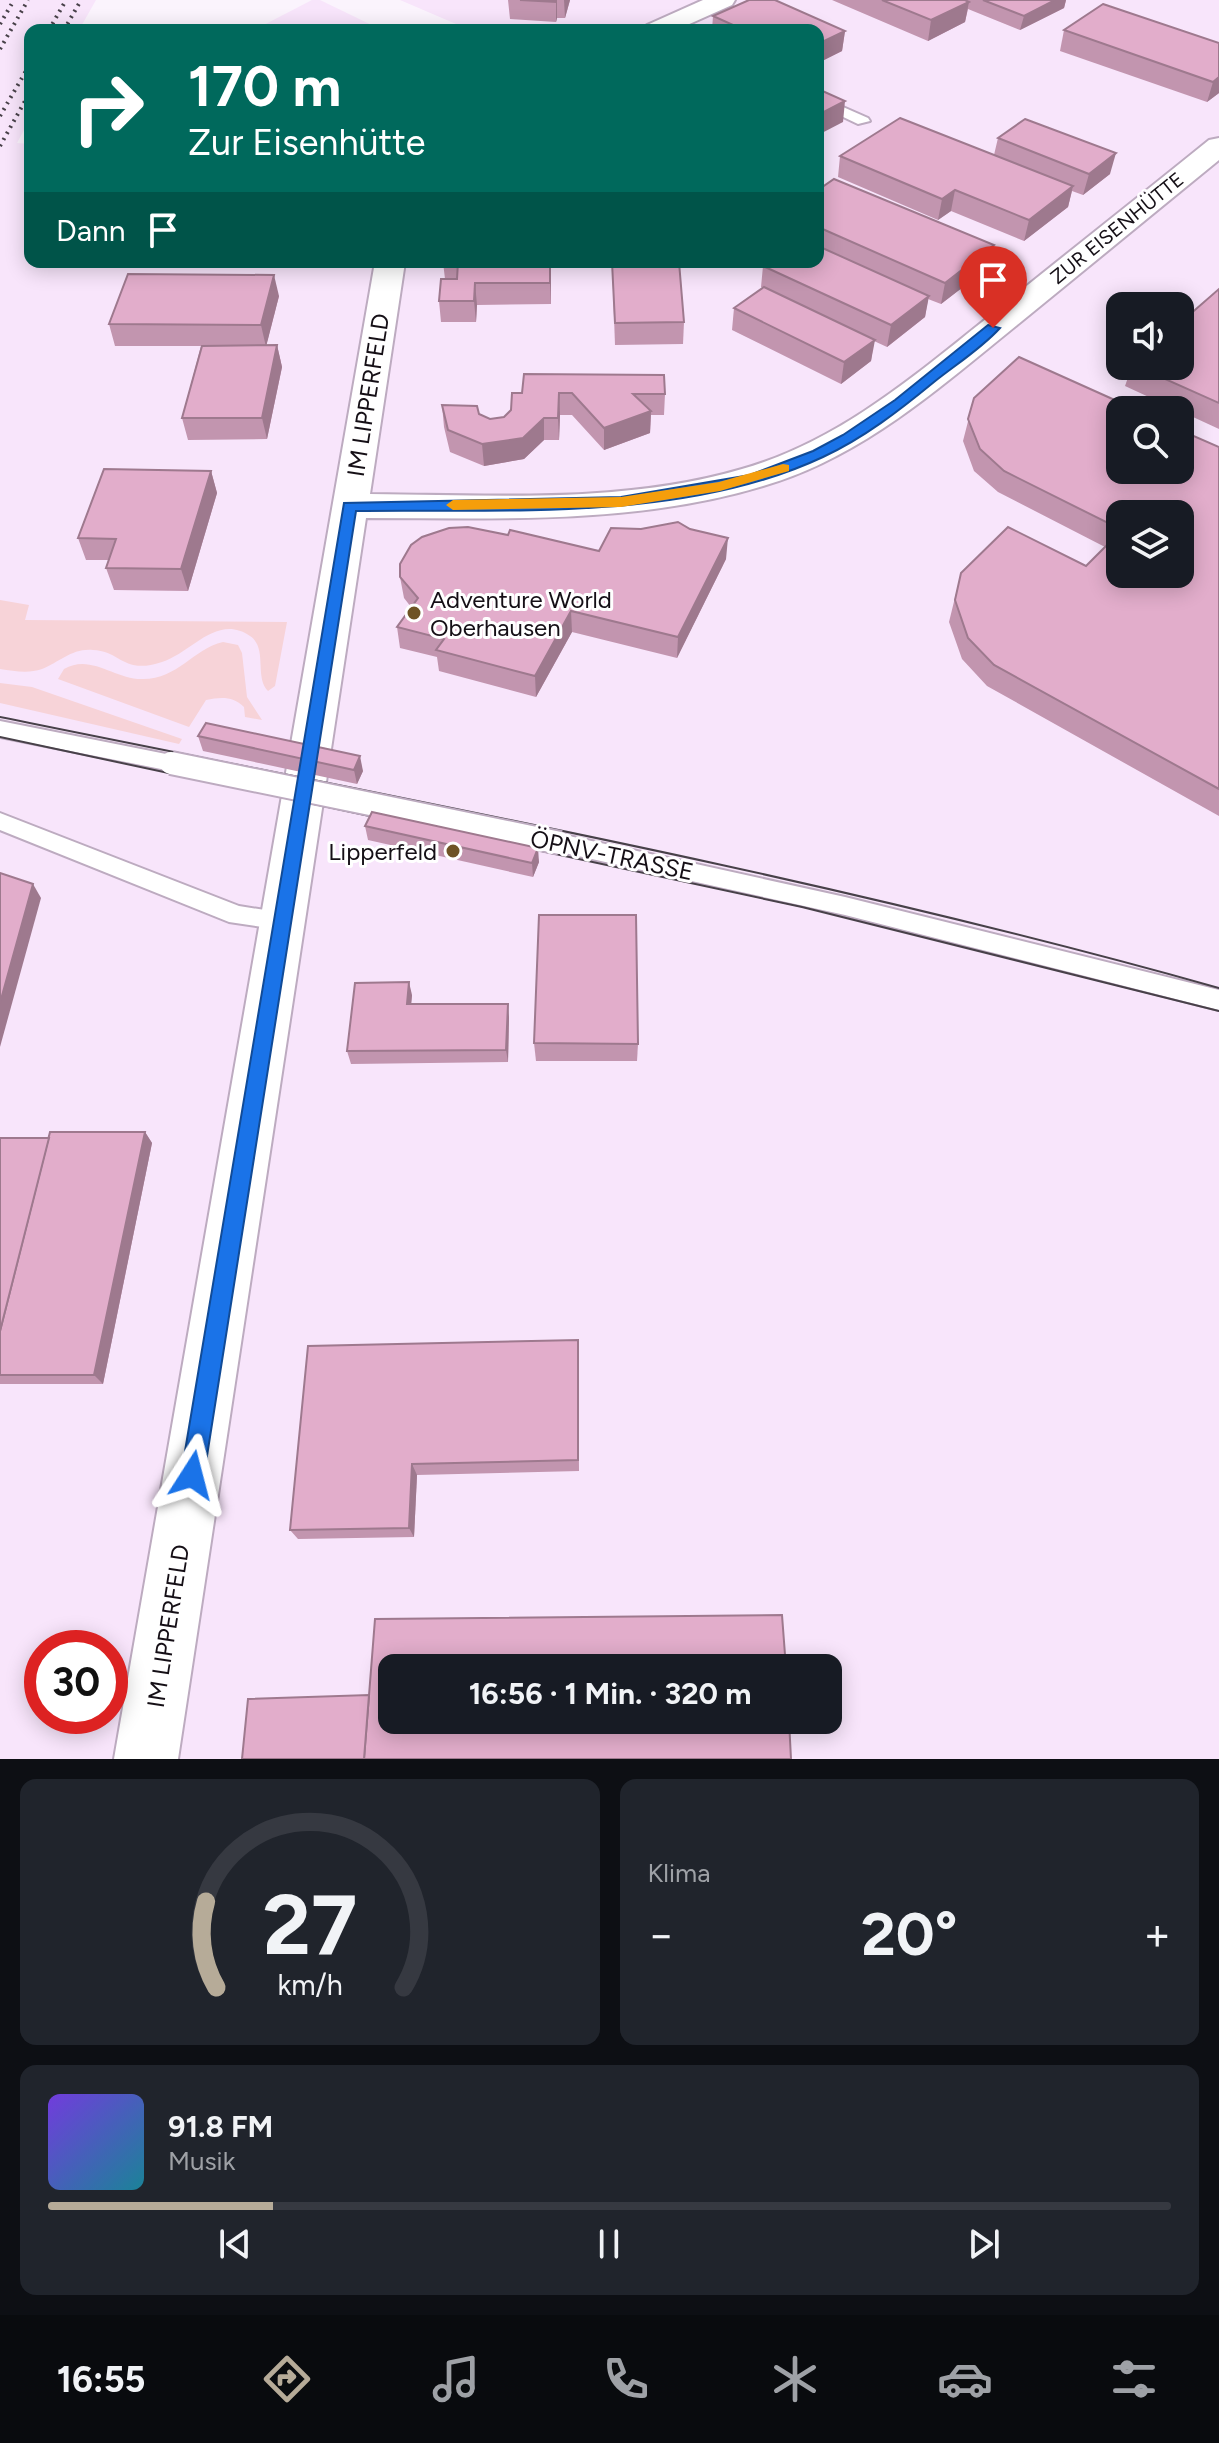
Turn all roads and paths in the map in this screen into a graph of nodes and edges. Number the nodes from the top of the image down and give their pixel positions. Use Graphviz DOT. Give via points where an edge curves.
graph roads {
  1 [pos="723,0"];
  2 [pos="674,24"];
  3 [pos="824,103"];
  4 [pos="863,121"];
  5 [pos="1219,146"];
  6 [pos="389,268"];
  7 [pos="350,506"];
  8 [pos="0,729"];
  9 [pos="0,821"];
  10 [pos="282,921"];
  11 [pos="1219,1000"];
  12 [pos="146,1759"];
  1 -- 2 [label="street"];
  3 -- 4 [label="lane"];
  5 -- 7 [label="street, ZUR EISENHÜTTE" via="900,403 806,459 720,487 621,502"];
  6 -- 7 [label="street, IM LIPPERFELD"];
  7 -- 10 [label="street, IM LIPPERFELD"];
  8 -- 11 [label="lane, ÖPNV-TRASSE, bridge" via="845,906"];
  9 -- 10 [label="lane" via="237,915"];
  10 -- 12 [label="street, IM LIPPERFELD"];
}
